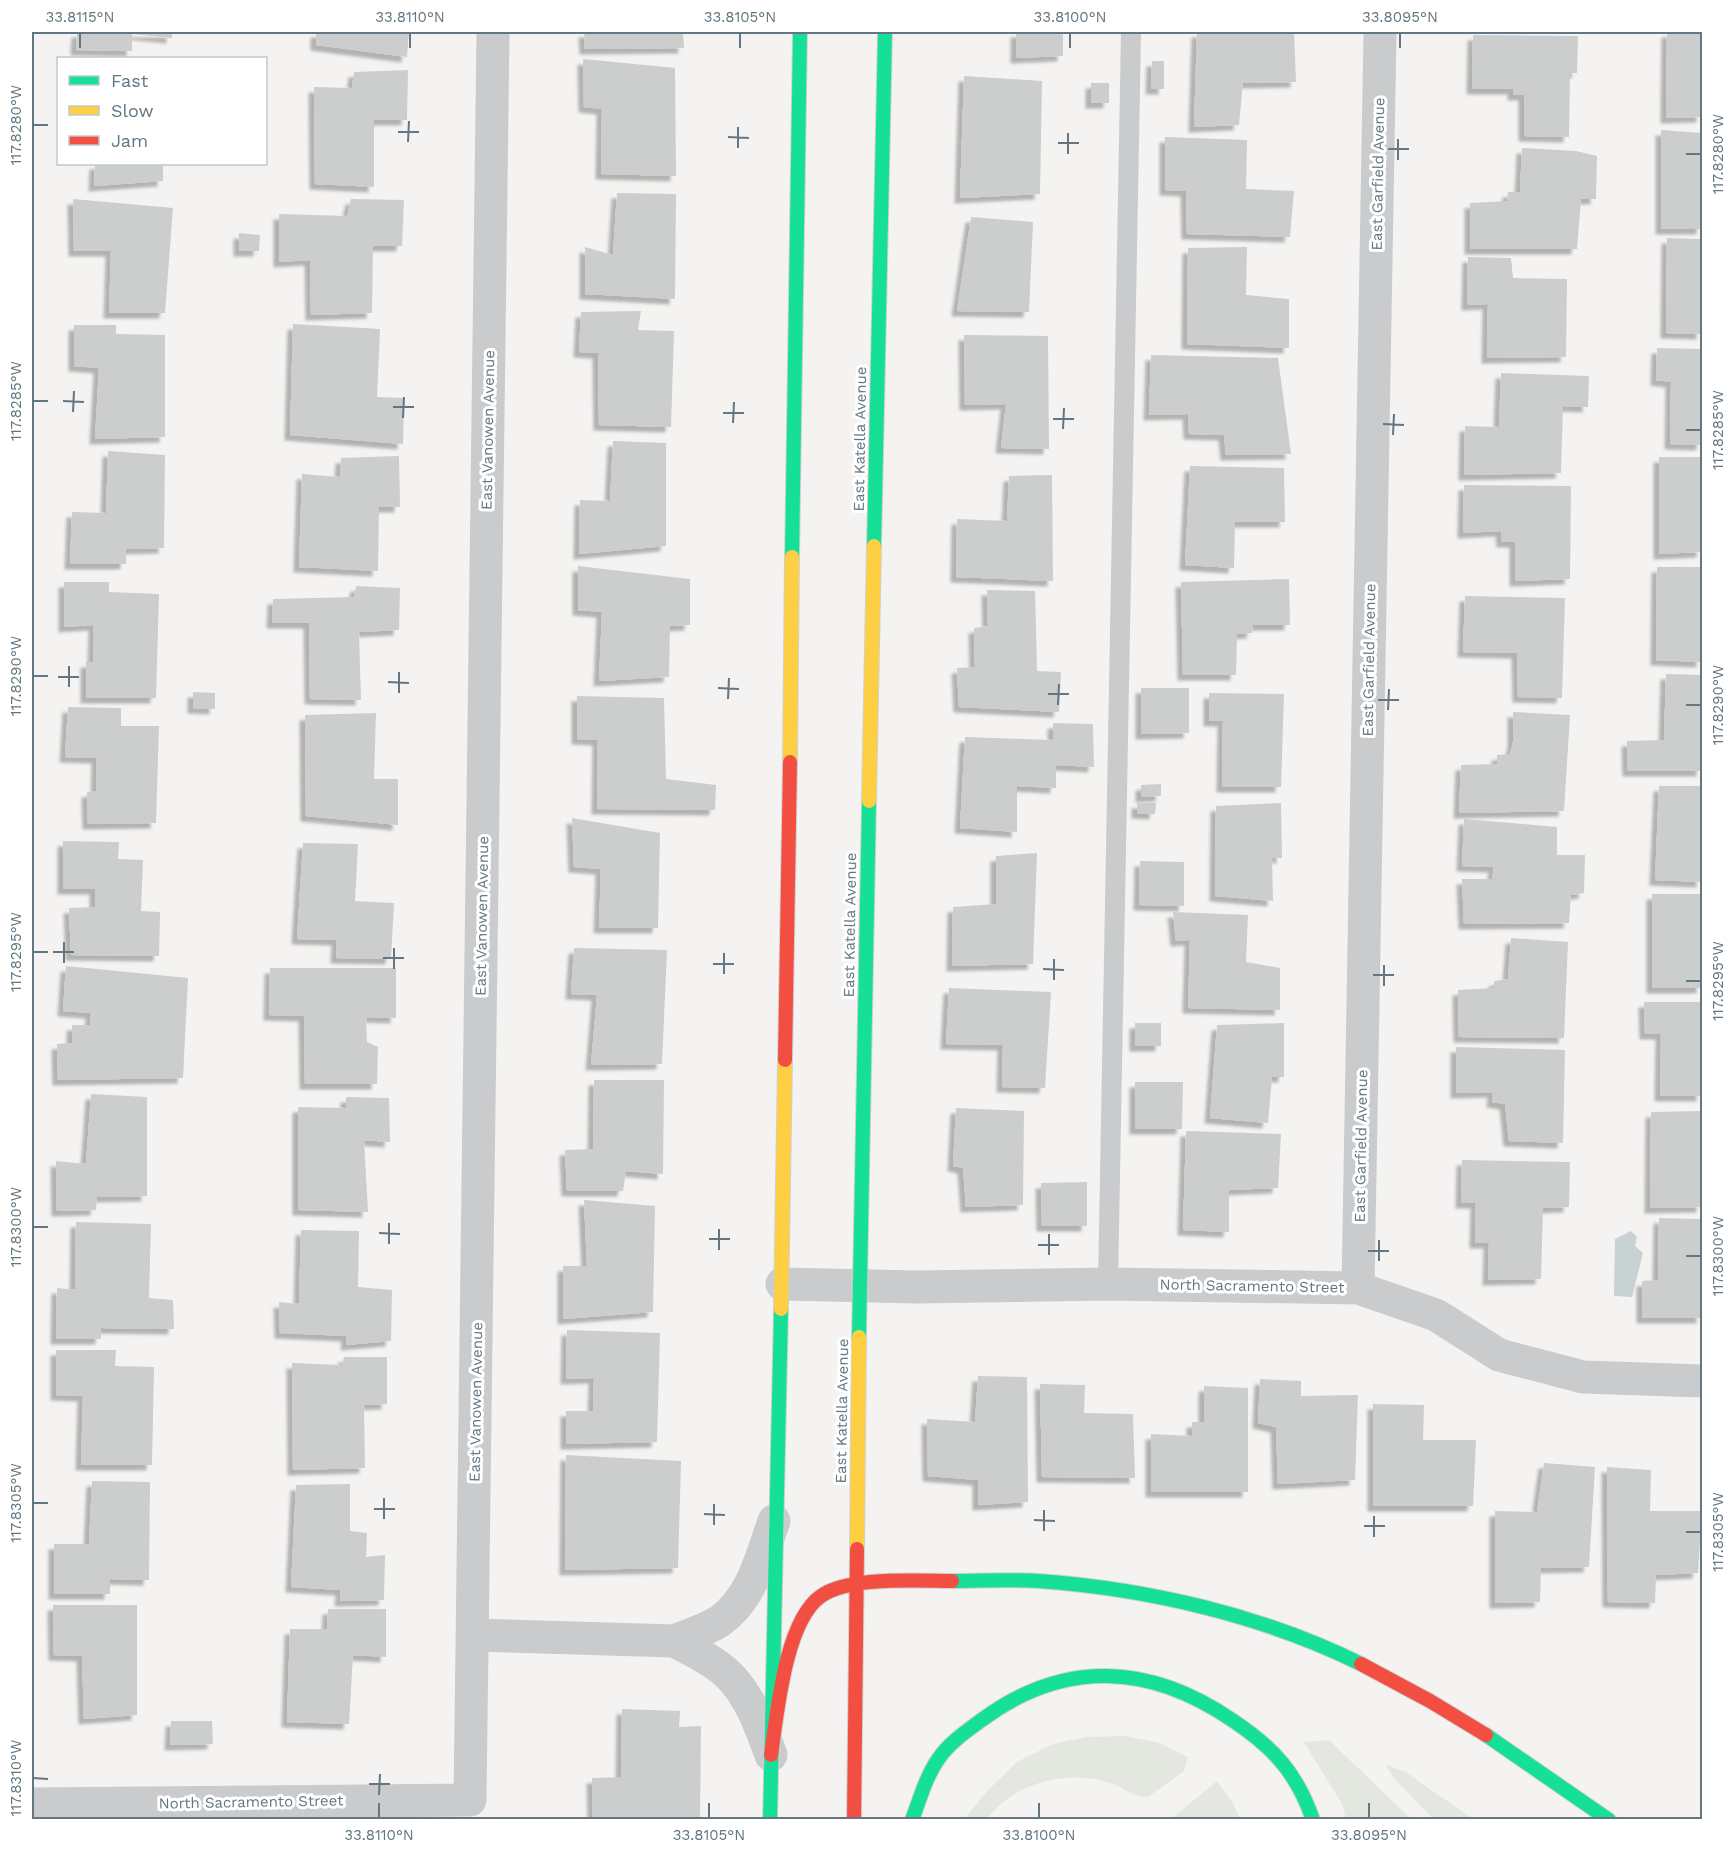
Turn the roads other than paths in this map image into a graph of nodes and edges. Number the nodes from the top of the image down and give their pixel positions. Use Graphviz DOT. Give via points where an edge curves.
graph roads {
  1 [pos="493,32"];
  2 [pos="800,32"];
  3 [pos="885,32"];
  4 [pos="1131,32"];
  5 [pos="1380,32"];
  6 [pos="782,1284"];
  7 [pos="1108,1284"];
  8 [pos="860,1286"];
  9 [pos="1359,1288"];
  10 [pos="1702,1381"];
  11 [pos="777,1514"];
  12 [pos="856,1584"];
  13 [pos="473,1635"];
  14 [pos="674,1641"];
  15 [pos="771,1755"];
  16 [pos="470,1800"];
  17 [pos="32,1804"];
  18 [pos="770,1820"];
  19 [pos="854,1820"];
  20 [pos="912,1820"];
  21 [pos="1313,1820"];
  22 [pos="1609,1820"];
  1 -- 13 [label="street, East Vanowen Avenue"];
  2 -- 6 [label="main road"];
  3 -- 8 [label="main road, East Katella Avenue"];
  4 -- 7 [label="lane"];
  5 -- 9 [label="street, East Garfield Avenue"];
  6 -- 8 [label="street, North Sacramento Street"];
  6 -- 11 [label="main road"];
  7 -- 8 [label="street, North Sacramento Street"];
  7 -- 9 [label="street, North Sacramento Street"];
  8 -- 12 [label="main road, East Katella Avenue"];
  9 -- 10 [label="street, North Sacramento Street" via="1436,1315 1499,1355 1583,1377"];
  11 -- 14 [label="street" via="744,1597 720,1621"];
  11 -- 15 [label="main road"];
  12 -- 15 [label="main road" via="818,1597 803,1616 791,1646"];
  12 -- 19 [label="main road, East Katella Avenue"];
  12 -- 22 [label="main road" via="1036,1581 1164,1600 1242,1619 1315,1644 1395,1681 1492,1740"];
  13 -- 14 [label="street"];
  13 -- 16 [label="street, East Vanowen Avenue"];
  14 -- 15 [label="street" via="718,1665 732,1679 758,1718"];
  15 -- 18 [label="main road"];
  16 -- 17 [label="street, North Sacramento Street"];
  20 -- 21 [label="main road" via="927,1779 945,1750 987,1713 1027,1691 1075,1676 1113,1674 1152,1681 1194,1695 1225,1713 1279,1756 1302,1792"];
}
